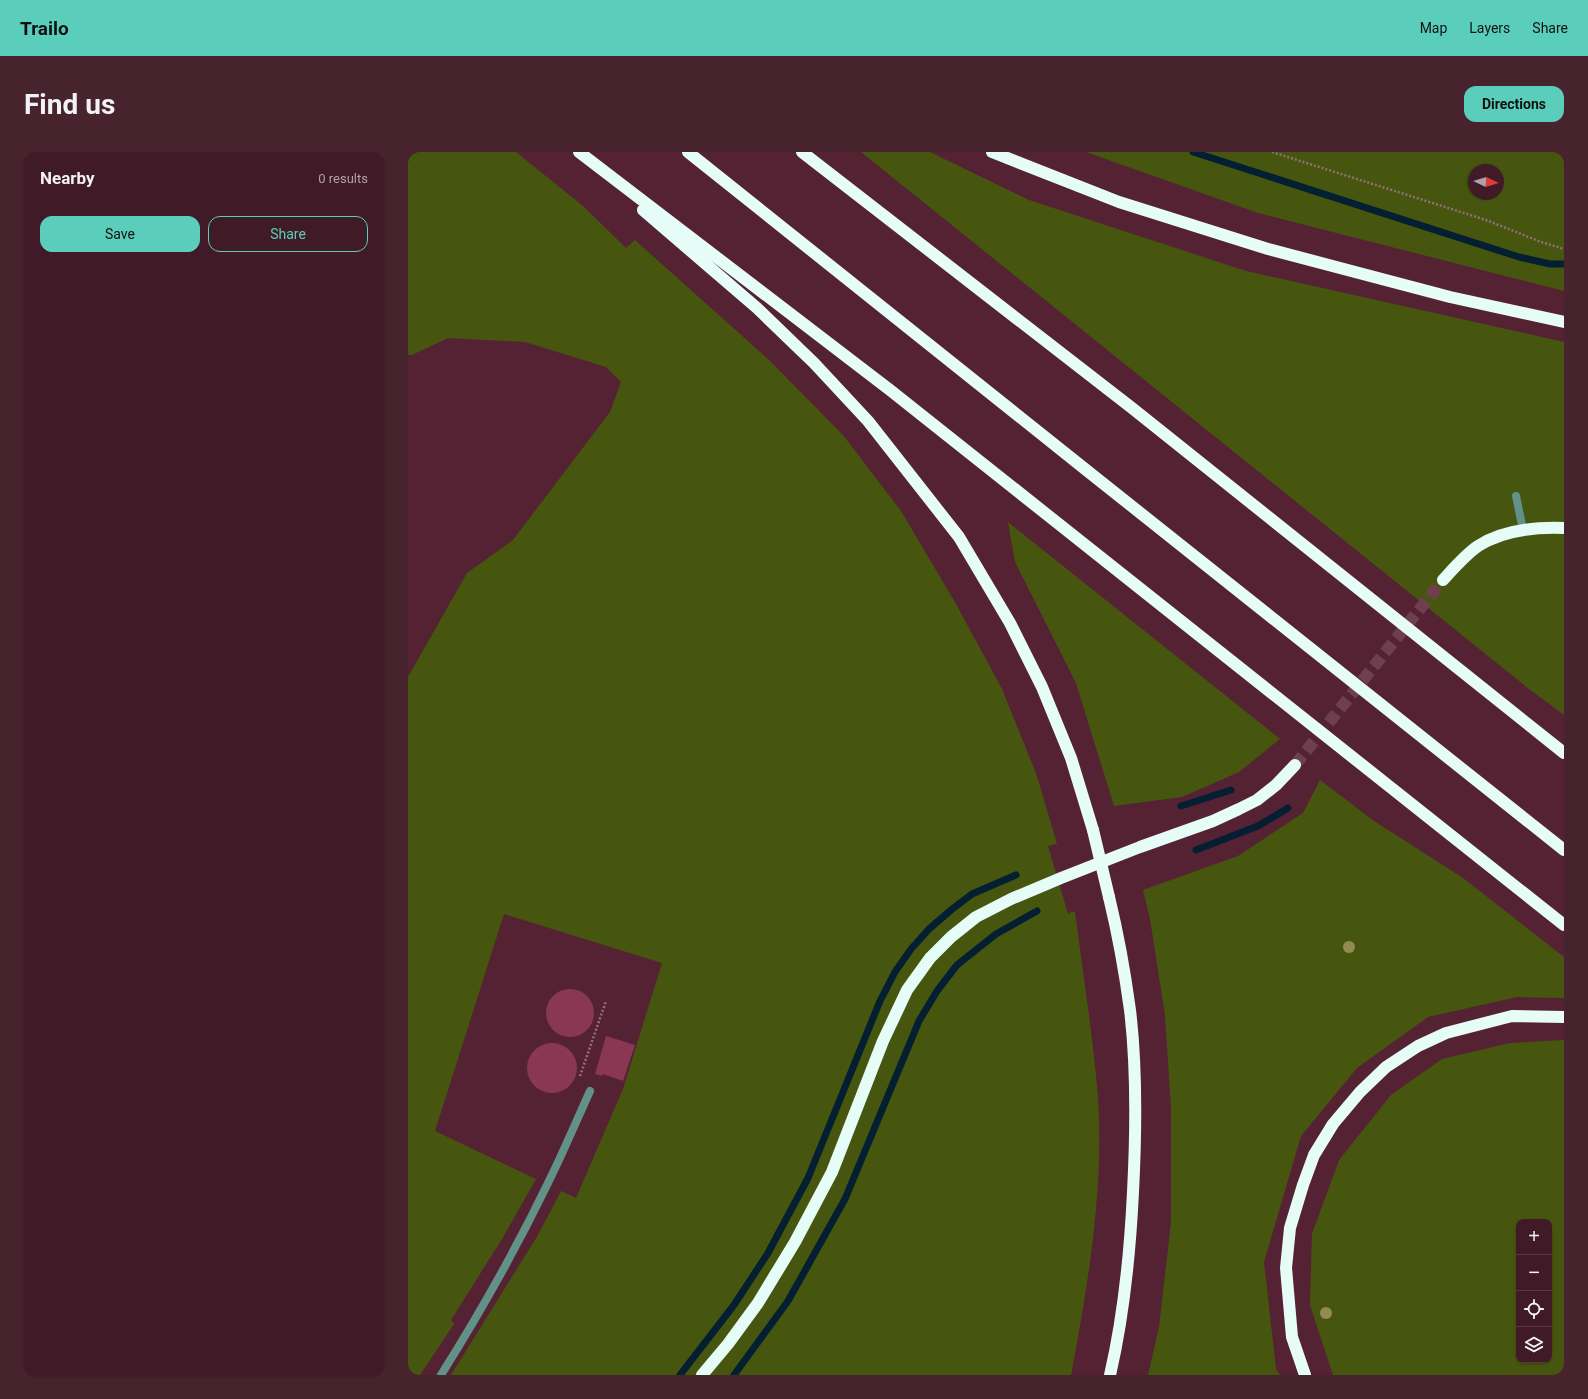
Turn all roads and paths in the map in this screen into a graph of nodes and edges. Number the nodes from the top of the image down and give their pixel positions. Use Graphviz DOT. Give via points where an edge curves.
graph roads {
  1 [pos="576,152"];
  2 [pos="580,152"];
  3 [pos="688,152"];
  4 [pos="802,152"];
  5 [pos="992,152"];
  6 [pos="1272,152"];
  7 [pos="1564,249"];
  8 [pos="1564,322"];
  9 [pos="1516,496"];
  10 [pos="1564,528"];
  11 [pos="1523,530"];
  12 [pos="1442,580"];
  13 [pos="1564,753"];
  14 [pos="1295,765"];
  15 [pos="1564,850"];
  16 [pos="1564,925"];
  17 [pos="606,1001"];
  18 [pos="1564,1017"];
  19 [pos="590,1091"];
  20 [pos="583,1106"];
  21 [pos="441,1375"];
  22 [pos="702,1375"];
  23 [pos="1110,1375"];
  24 [pos="1305,1375"];
  1 -- 23 [label="highway, bridge" via="757,308 814,363 868,421 959,537 1010,622 1042,687 1071,758 1093,830 1109,897 1130,1011 1135,1148 1131,1232 1125,1294"];
  2 -- 16 [label="highway" via="890,390"];
  3 -- 15 [label="highway"];
  4 -- 13 [label="highway" via="1150,422"];
  5 -- 8 [label="highway" via="1119,202 1268,249 1450,297"];
  6 -- 7 [label="path" via="1486,220"];
  9 -- 11 [label="lane"];
  10 -- 11 [label="highway"];
  11 -- 12 [label="highway" via="1498,536 1479,545"];
  14 -- 22 [label="highway" via="1257,800 1239,809 1011,899 983,914 951,937 930,958 907,990 883,1041 832,1172 795,1242 758,1302"];
  17 -- 20 [label="path" via="576,1089"];
  18 -- 24 [label="highway" via="1512,1016 1446,1033 1418,1046 1386,1067 1360,1092 1333,1124 1314,1155 1290,1228 1286,1268 1292,1336"];
  19 -- 20 [label="lane"];
  20 -- 21 [label="lane" via="547,1185 505,1265"];
}
